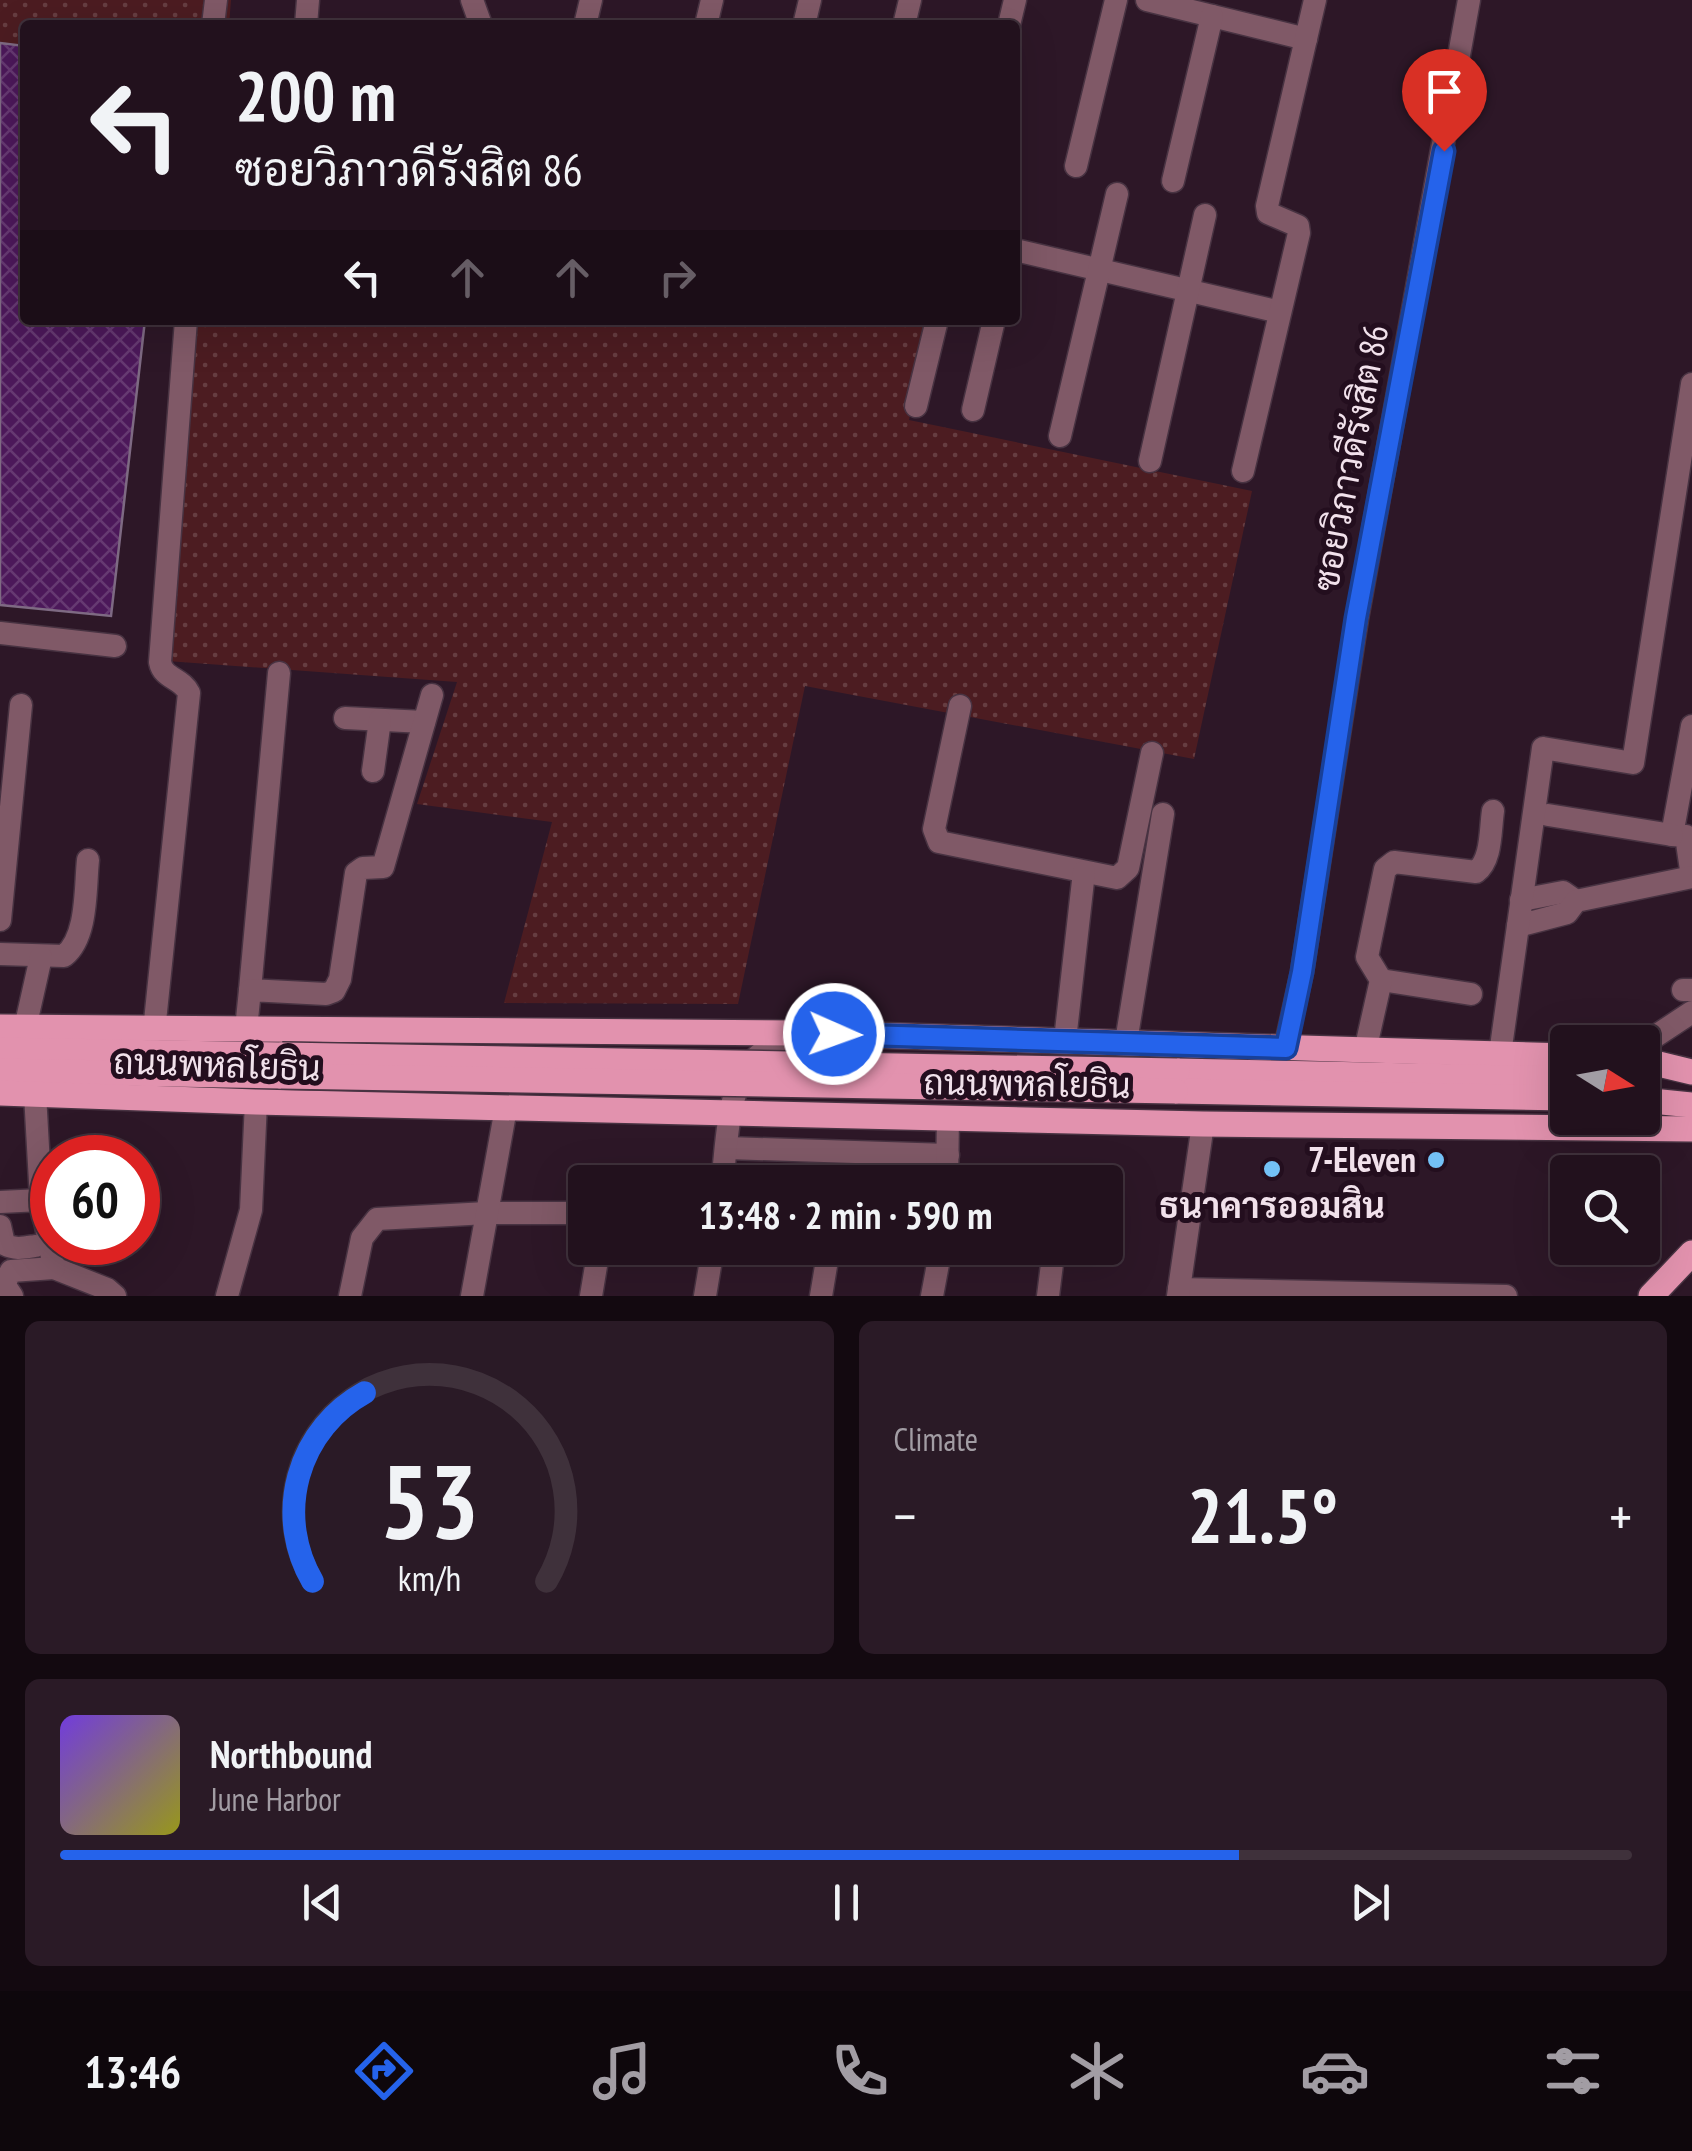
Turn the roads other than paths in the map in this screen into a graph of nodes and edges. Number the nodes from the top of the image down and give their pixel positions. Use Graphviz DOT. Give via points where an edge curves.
graph roads {
  1 [pos="1116,0"];
  2 [pos="1147,0"];
  3 [pos="1314,0"];
  4 [pos="1469,0"];
  5 [pos="1212,16"];
  6 [pos="1306,38"];
  7 [pos="1076,166"];
  8 [pos="1173,181"];
  9 [pos="1117,194"];
  10 [pos="1205,215"];
  11 [pos="1020,251"];
  12 [pos="1100,270"];
  13 [pos="1189,291"];
  14 [pos="1280,312"];
  15 [pos="186,325"];
  16 [pos="936,325"];
  17 [pos="993,325"];
  18 [pos="1692,384"];
  19 [pos="916,406"];
  20 [pos="973,410"];
  21 [pos="1060,436"];
  22 [pos="1150,461"];
  23 [pos="1243,471"];
  24 [pos="0,633"];
  25 [pos="114,646"];
  26 [pos="279,673"];
  27 [pos="432,695"];
  28 [pos="21,705"];
  29 [pos="960,706"];
  30 [pos="345,718"];
  31 [pos="380,720"];
  32 [pos="424,722"];
  33 [pos="1692,726"];
  34 [pos="1152,753"];
  35 [pos="373,770"];
  36 [pos="1493,811"];
  37 [pos="1163,814"];
  38 [pos="1548,815"];
  39 [pos="1672,835"];
  40 [pos="88,860"];
  41 [pos="1084,872"];
  42 [pos="1692,877"];
  43 [pos="1521,900"];
  44 [pos="1576,902"];
  45 [pos="0,920"];
  46 [pos="1518,926"];
  47 [pos="0,954"];
  48 [pos="41,957"];
  49 [pos="1382,980"];
  50 [pos="250,990"];
  51 [pos="1471,994"];
  52 [pos="1689,998"];
  53 [pos="1660,1027"];
  54 [pos="12,1028"];
  55 [pos="246,1029"];
  56 [pos="563,1030"];
  57 [pos="154,1031"];
  58 [pos="800,1033"];
  59 [pos="902,1036"];
  60 [pos="1065,1040"];
  61 [pos="1126,1042"];
  62 [pos="1286,1048"];
  63 [pos="0,1050"];
  64 [pos="1364,1051"];
  65 [pos="1500,1054"];
  66 [pos="1550,1055"];
  67 [pos="1660,1064"];
  68 [pos="282,1066"];
  69 [pos="0,1072"];
  70 [pos="1690,1072"];
  71 [pos="1660,1076"];
  72 [pos="1550,1078"];
  73 [pos="1176,1082"];
  74 [pos="0,1092"];
  75 [pos="35,1094"];
  76 [pos="1550,1097"];
  77 [pos="256,1102"];
  78 [pos="1660,1102"];
  79 [pos="1692,1105"];
  80 [pos="506,1108"];
  81 [pos="563,1108"];
  82 [pos="730,1114"];
  83 [pos="894,1116"];
  84 [pos="948,1118"];
  85 [pos="1203,1124"];
  86 [pos="1692,1128"];
  87 [pos="37,1135"];
  88 [pos="727,1148"];
  89 [pos="948,1155"];
  90 [pos="724,1165"];
  91 [pos="948,1165"];
  92 [pos="30,1201"];
  93 [pos="0,1202"];
  94 [pos="487,1213"];
  95 [pos="568,1213"];
  96 [pos="0,1226"];
  97 [pos="30,1247"];
  98 [pos="1692,1253"];
  99 [pos="53,1265"];
  100 [pos="596,1265"];
  101 [pos="710,1265"];
  102 [pos="827,1265"];
  103 [pos="938,1265"];
  104 [pos="1052,1265"];
  105 [pos="54,1268"];
  106 [pos="6,1285"];
  107 [pos="1179,1292"];
  108 [pos="107,1294"];
  109 [pos="1288,1294"];
  110 [pos="227,1296"];
  111 [pos="350,1296"];
  112 [pos="472,1296"];
  113 [pos="591,1296"];
  114 [pos="705,1296"];
  115 [pos="821,1296"];
  116 [pos="932,1296"];
  117 [pos="1048,1296"];
  118 [pos="1506,1296"];
  119 [pos="1651,1296"];
  1 -- 7 [label="street"];
  2 -- 5 [label="street"];
  3 -- 6 [label="street"];
  4 -- 62 [label="street, ซอยวิภาวดีรังสิต 86" via="1356,618"];
  5 -- 6 [label="street"];
  5 -- 8 [label="street"];
  6 -- 14 [label="street" via="1267,206 1300,233"];
  9 -- 12 [label="street"];
  10 -- 13 [label="street"];
  11 -- 12 [label="street"];
  12 -- 13 [label="street"];
  12 -- 21 [label="street"];
  13 -- 14 [label="street"];
  13 -- 22 [label="street"];
  14 -- 23 [label="street"];
  15 -- 57 [label="street" via="160,662 189,693"];
  16 -- 19 [label="street"];
  17 -- 20 [label="street"];
  18 -- 43 [label="street" via="1633,763 1543,748"];
  24 -- 25 [label="street"];
  26 -- 50 [label="street"];
  27 -- 32 [label="street"];
  28 -- 45 [label="street"];
  29 -- 41 [label="street" via="934,829 939,842"];
  30 -- 31 [label="street"];
  31 -- 32 [label="street"];
  31 -- 35 [label="street"];
  32 -- 50 [label="street" via="382,867 356,873 334,991"];
  33 -- 39 [label="street"];
  34 -- 41 [label="street" via="1125,872 1117,878"];
  36 -- 49 [label="street" via="1482,869 1394,862 1385,869 1368,957"];
  37 -- 61 [label="street"];
  38 -- 39 [label="street"];
  39 -- 42 [label="street" via="1686,836"];
  40 -- 48 [label="street" via="75,943 64,956"];
  41 -- 60 [label="street"];
  42 -- 44 [label="street"];
  43 -- 44 [label="street" via="1563,892"];
  43 -- 46 [label="street"];
  44 -- 46 [label="street" via="1567,913"];
  46 -- 65 [label="street"];
  47 -- 48 [label="street"];
  48 -- 54 [label="street"];
  49 -- 51 [label="street"];
  49 -- 64 [label="street"];
  50 -- 55 [label="street"];
  52 -- 53 [label="street"];
  54 -- 57 [label="main road, ถนนพหลโยธิน"];
  55 -- 56 [label="main road, ถนนพหลโยธิน"];
  55 -- 57 [label="main road, ถนนพหลโยธิน"];
  56 -- 58 [label="main road, ถนนพหลโยธิน"];
  56 -- 81 [label="main road" via="632,1040 650,1056 652,1068 646,1086 630,1098"];
  58 -- 59 [label="main road, ถนนพหลโยธิน"];
  58 -- 82 [label="street" via="762,1052 739,1083"];
  59 -- 60 [label="main road, ถนนพหลโยธิน"];
  59 -- 83 [label="main road" via="837,1042 818,1055 810,1075 811,1096 821,1104"];
  60 -- 61 [label="main road, ถนนพหลโยธิน"];
  61 -- 62 [label="main road, ถนนพหลโยธิน"];
  62 -- 64 [label="main road, ถนนพหลโยธิน"];
  63 -- 68 [label="main road, ถนนพหลโยธิน"];
  64 -- 65 [label="main road, ถนนพหลโยธิน"];
  65 -- 66 [label="main road, ถนนพหลโยธิน"];
  67 -- 70 [label="main road"];
  68 -- 69 [label="main road, ถนนพหลโยธิน"];
  68 -- 73 [label="main road, ถนนพหลโยธิน, bridge"];
  70 -- 71 [label="main road"];
  72 -- 73 [label="main road, ถนนพหลโยธิน"];
  73 -- 76 [label="main road, ถนนพหลโยธิน"];
  74 -- 75 [label="main road, ถนนพหลโยธิน"];
  75 -- 77 [label="main road, ถนนพหลโยธิน"];
  75 -- 87 [label="street"];
  77 -- 80 [label="main road, ถนนพหลโยธิน"];
  77 -- 110 [label="street" via="252,1210"];
  78 -- 79 [label="main road"];
  80 -- 81 [label="main road, ถนนพหลโยธิน"];
  80 -- 94 [label="street"];
  81 -- 82 [label="main road, ถนนพหลโยธิน"];
  82 -- 83 [label="main road, ถนนพหลโยธิน"];
  82 -- 88 [label="street"];
  83 -- 84 [label="main road, ถนนพหลโยธิน"];
  84 -- 85 [label="main road, ถนนพหลโยธิน"];
  84 -- 89 [label="street"];
  85 -- 86 [label="main road, ถนนพหลโยธิน"];
  85 -- 107 [label="street"];
  88 -- 89 [label="street"];
  88 -- 90 [label="street"];
  89 -- 91 [label="street"];
  92 -- 93 [label="street"];
  94 -- 95 [label="street"];
  94 -- 111 [label="street" via="377,1219 362,1238"];
  94 -- 112 [label="street"];
  96 -- 97 [label="street" via="4,1244"];
  98 -- 119 [label="main road"];
  99 -- 105 [label="street"];
  100 -- 113 [label="street"];
  101 -- 114 [label="street"];
  102 -- 115 [label="street"];
  103 -- 116 [label="street"];
  104 -- 117 [label="street"];
  105 -- 106 [label="street" via="19,1268"];
  105 -- 108 [label="street"];
  107 -- 109 [label="street"];
  109 -- 118 [label="street"];
}
